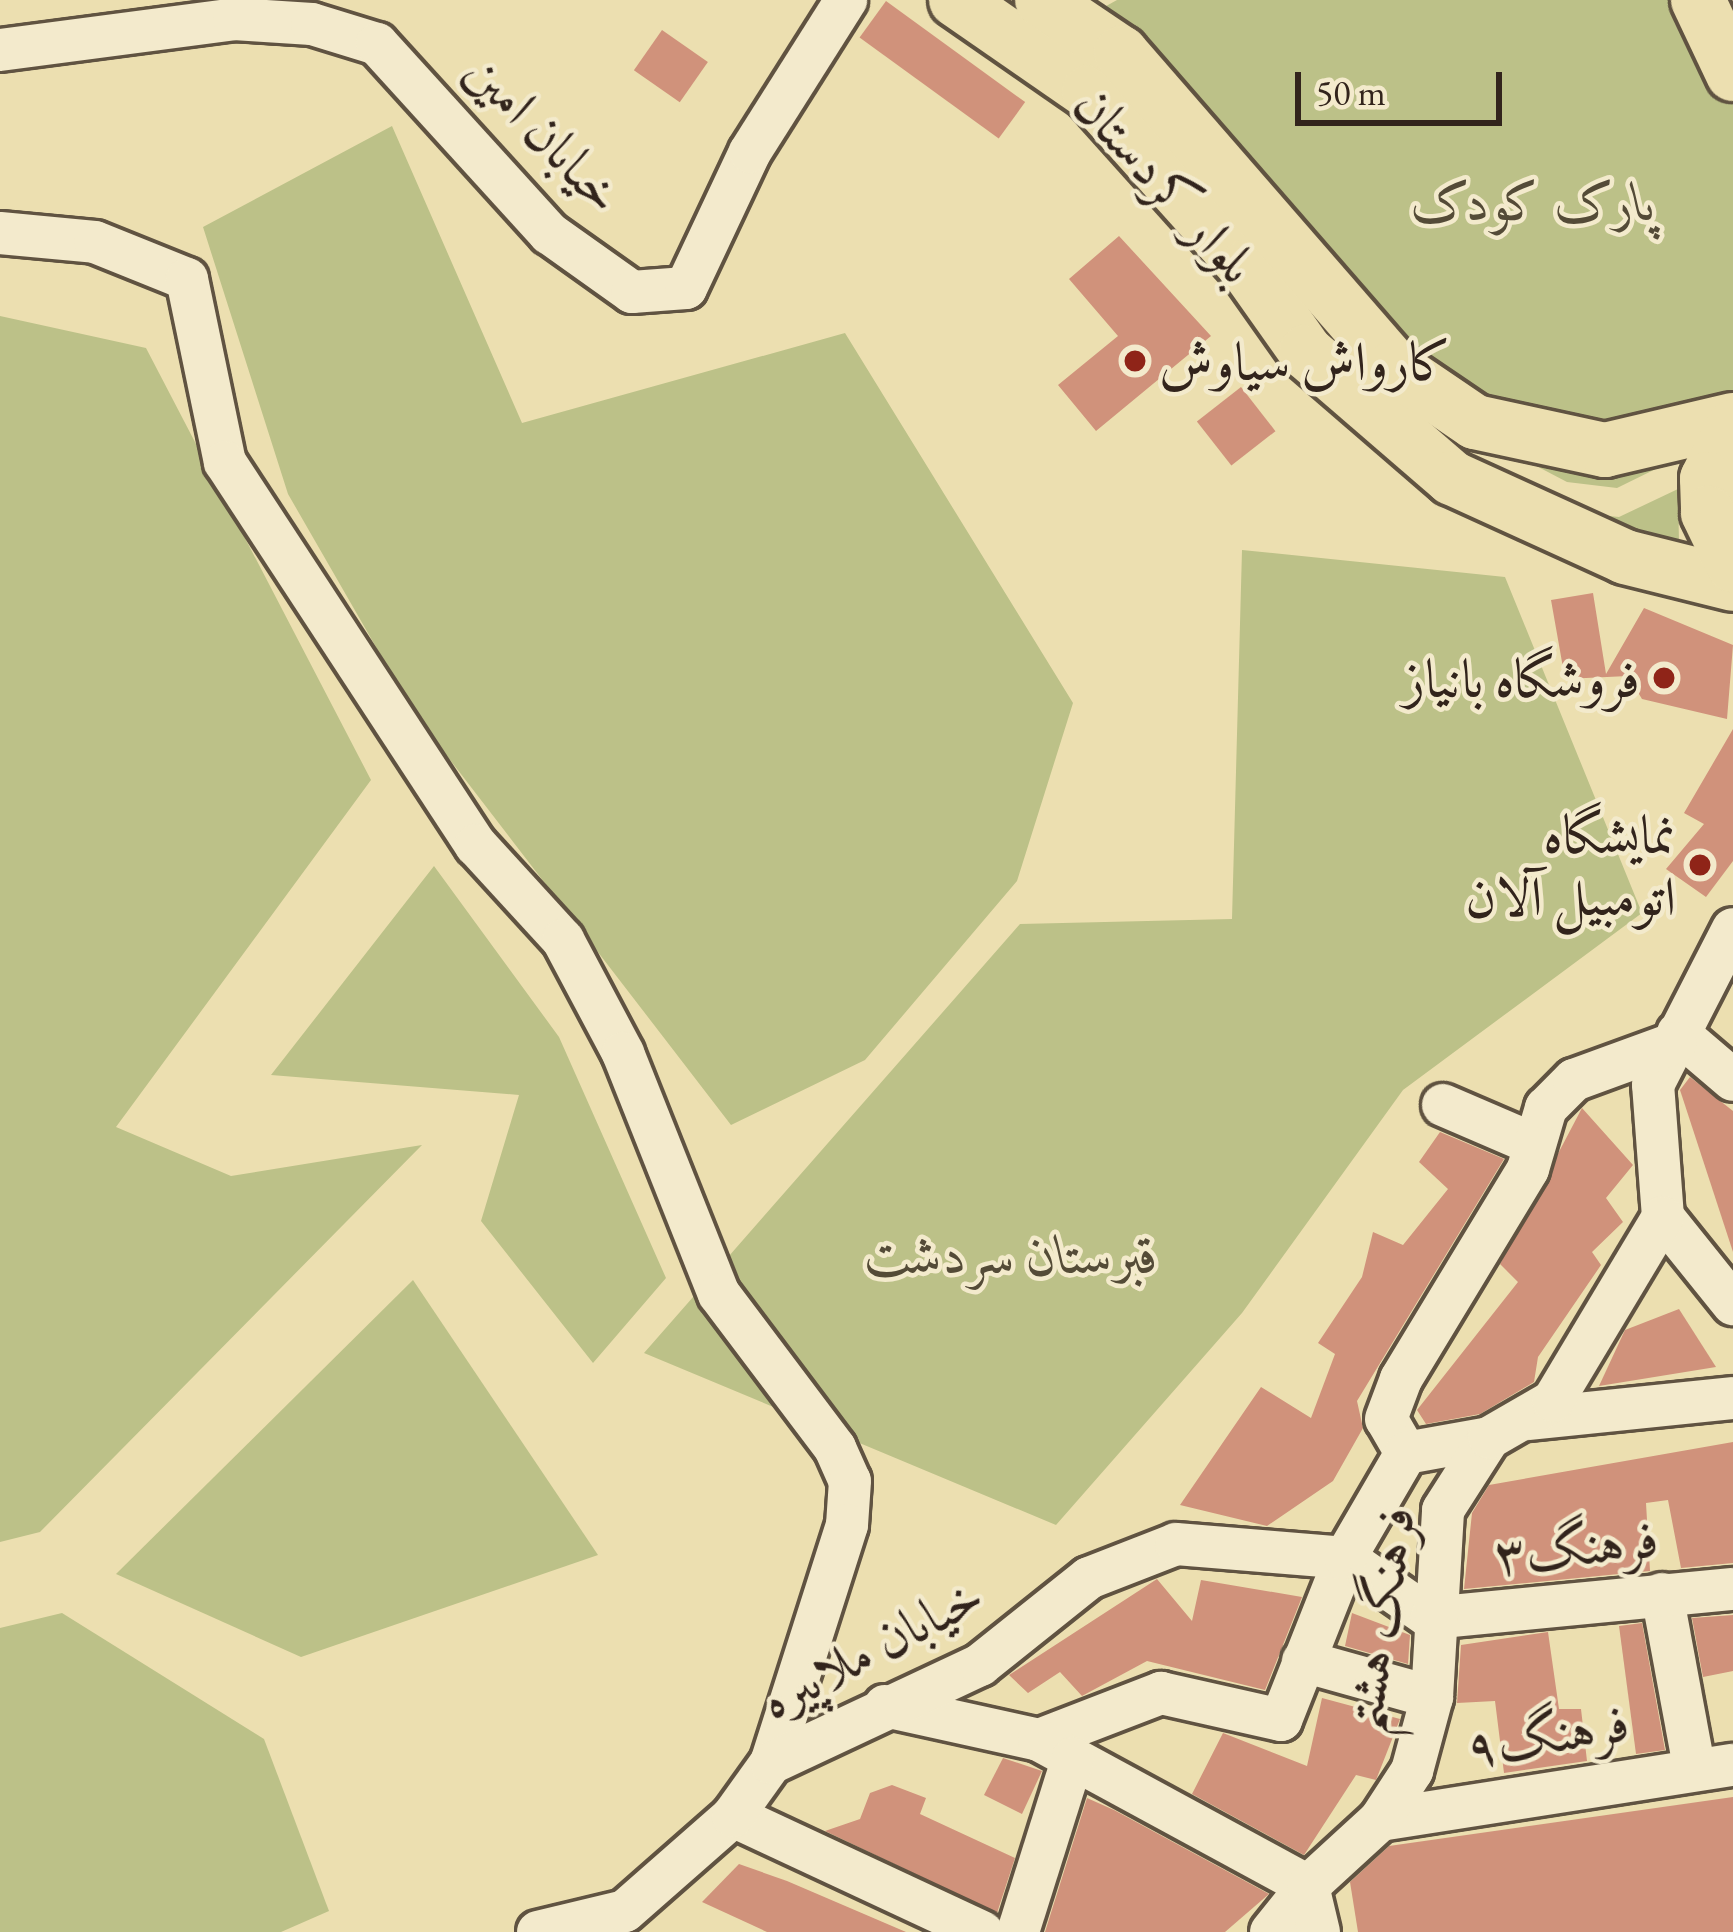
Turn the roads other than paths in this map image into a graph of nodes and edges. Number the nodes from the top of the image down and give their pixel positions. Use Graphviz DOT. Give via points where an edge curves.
graph roads {
  1 [pos="846,0"];
  2 [pos="956,0"];
  3 [pos="1042,0"];
  4 [pos="1698,0"];
  5 [pos="0,50"];
  6 [pos="1733,74"];
  7 [pos="1122,90"];
  8 [pos="1171,144"];
  9 [pos="0,233"];
  10 [pos="1733,423"];
  11 [pos="1733,565"];
  12 [pos="1733,584"];
  13 [pos="1733,929"];
  14 [pos="1676,1038"];
  15 [pos="1733,1080"];
  16 [pos="1443,1106"];
  17 [pos="1529,1142"];
  18 [pos="1663,1217"];
  19 [pos="1733,1304"];
  20 [pos="1733,1398"];
  21 [pos="1529,1419"];
  22 [pos="1489,1438"];
  23 [pos="1406,1453"];
  24 [pos="1345,1558"];
  25 [pos="1733,1589"];
  26 [pos="1662,1594"];
  27 [pos="1431,1618"];
  28 [pos="1303,1661"];
  29 [pos="1432,1697"];
  30 [pos="885,1706"];
  31 [pos="1056,1749"];
  32 [pos="772,1763"];
  33 [pos="1714,1766"];
  34 [pos="733,1816"];
  35 [pos="1380,1820"];
  36 [pos="1308,1886"];
  37 [pos="621,1922"];
  38 [pos="538,1932"];
  39 [pos="982,1932"];
  40 [pos="1018,1932"];
  41 [pos="1271,1932"];
  42 [pos="1319,1932"];
  1 -- 5 [label="street, خیابان امین" via="750,152 686,288 632,292 548,233 376,44 312,24 234,19"];
  2 -- 7 [label="main road, بلوار کردستان"];
  3 -- 7 [label="main road, بلوار کردستان"];
  4 -- 6 [label="main road"];
  7 -- 8 [label="main road, بلوار کردستان"];
  8 -- 10 [label="main road, بلوار کردستان" via="1394,367 1475,422 1605,450"];
  8 -- 12 [label="main road, بلوار کردستان" via="1306,352 1452,478 1625,557"];
  9 -- 32 [label="street" via="95,242 188,279 225,462 476,845 563,940 623,1053 719,1294 835,1448 850,1481 848,1525"];
  10 -- 11 [label="main road" via="1707,479 1708,513"];
  13 -- 14 [label="street"];
  14 -- 15 [label="street"];
  14 -- 17 [label="street" via="1574,1080"];
  14 -- 18 [label="street" via="1653,1085"];
  16 -- 17 [label="street"];
  17 -- 23 [label="street" via="1528,1169 1396,1391 1386,1419"];
  18 -- 19 [label="street"];
  18 -- 21 [label="street" via="1553,1401"];
  20 -- 21 [label="street"];
  21 -- 22 [label="street"];
  22 -- 23 [label="street"];
  22 -- 27 [label="street, فرهنگ هشتم" via="1443,1510"];
  23 -- 24 [label="street"];
  24 -- 27 [label="street"];
  24 -- 28 [label="street"];
  24 -- 30 [label="street, خیابان ملاپیره" via="1176,1544 1089,1578 980,1665"];
  25 -- 26 [label="street, فرهنگ۳"];
  26 -- 27 [label="street, فرهنگ۳"];
  26 -- 33 [label="street"];
  27 -- 29 [label="street, فرهنگ هشتم"];
  28 -- 29 [label="street"];
  28 -- 31 [label="street" via="1281,1720 1161,1693"];
  29 -- 35 [label="street, فرهنگ هشتم" via="1412,1771"];
  30 -- 31 [label="street"];
  30 -- 32 [label="street, خیابان ملاپیره"];
  31 -- 36 [label="street"];
  31 -- 40 [label="street"];
  32 -- 34 [label="street, خیابان ملاپیره"];
  33 -- 35 [label="street, فرهنگ۹"];
  34 -- 37 [label="street, خیابان ملاپیره"];
  34 -- 39 [label="street"];
  35 -- 36 [label="street, فرهنگ هشتم"];
  36 -- 41 [label="street, فرهنگ هشتم"];
  36 -- 42 [label="street"];
  37 -- 38 [label="street, خیابان ملاپیره"];
}
